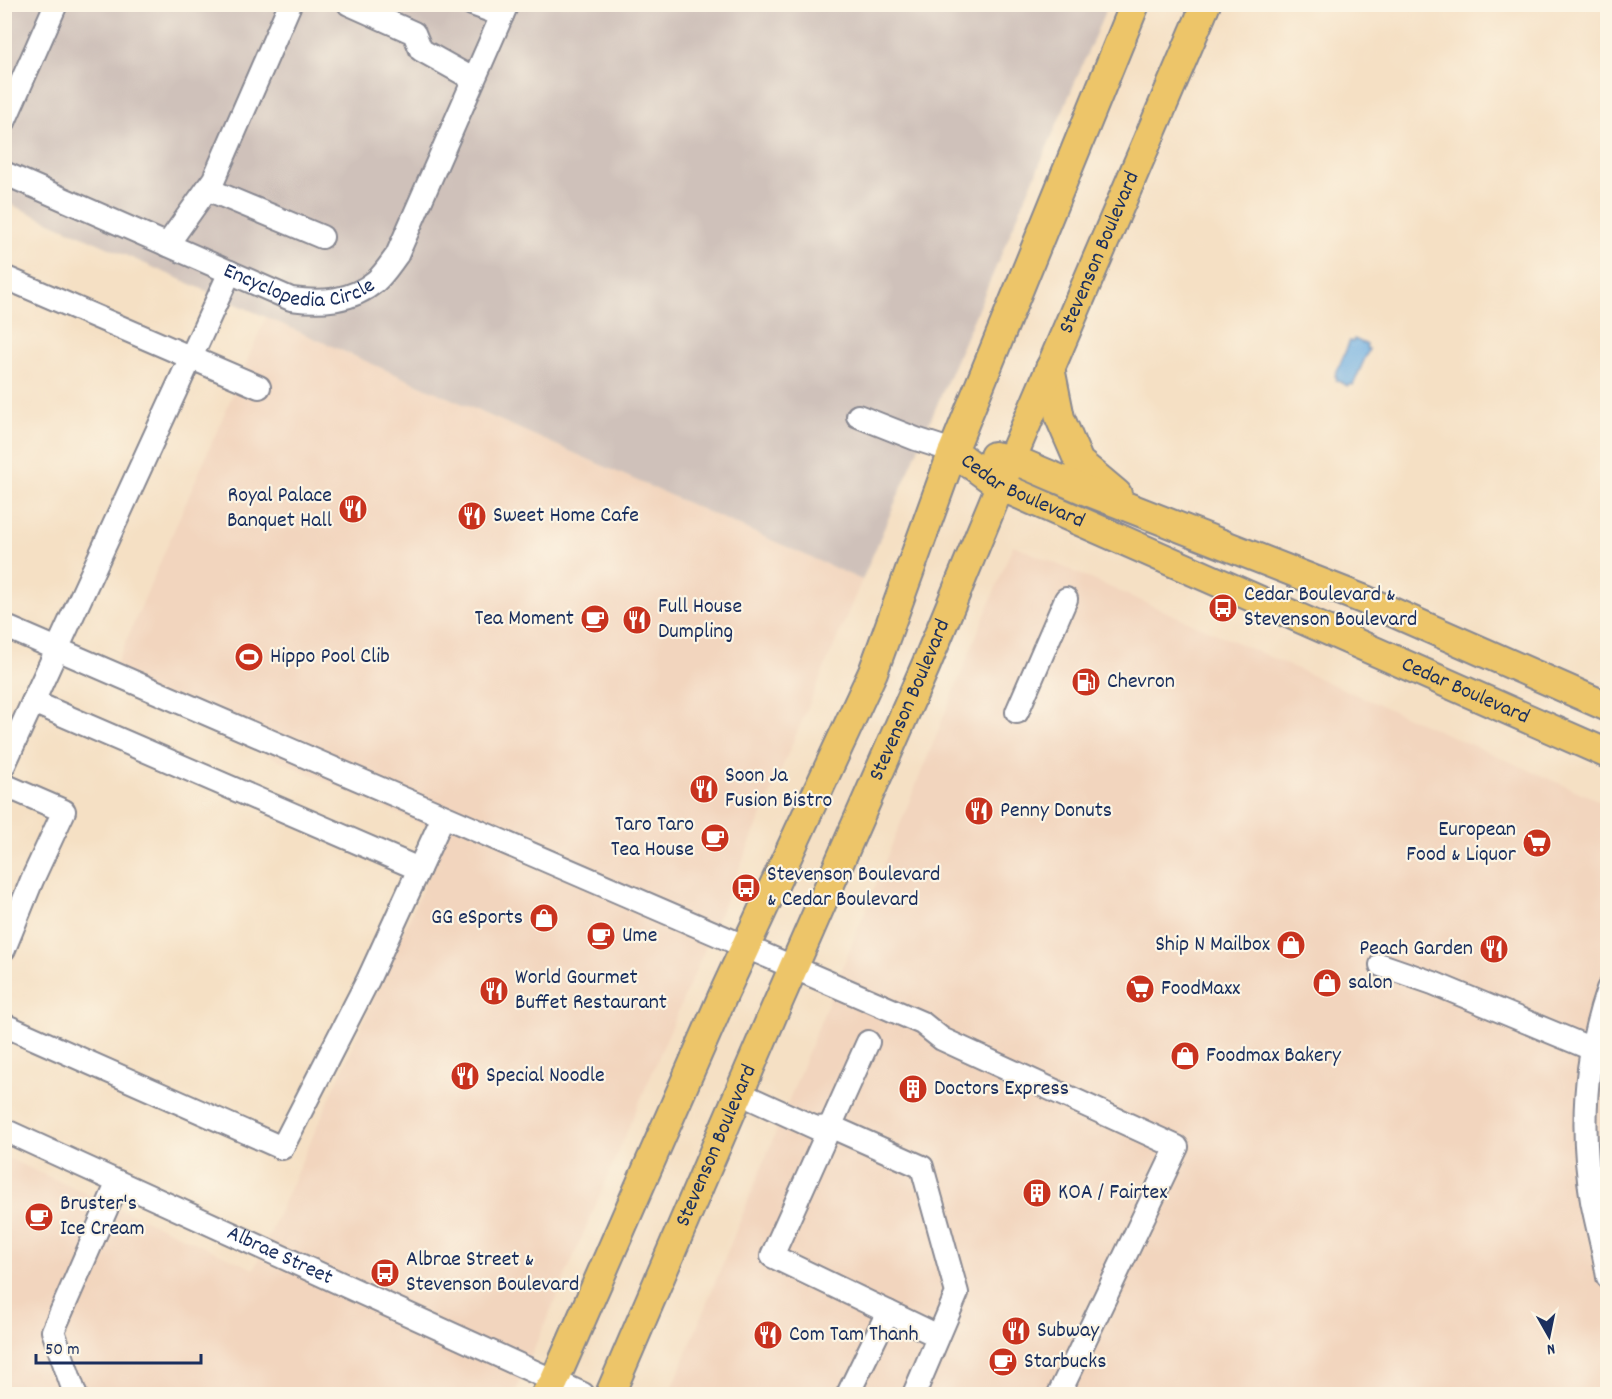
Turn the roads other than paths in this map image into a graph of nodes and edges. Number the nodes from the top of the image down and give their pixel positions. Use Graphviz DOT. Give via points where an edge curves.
graph roads {
  1 [pos="56,4"];
  2 [pos="290,4"];
  3 [pos="349,4"];
  4 [pos="472,4"];
  5 [pos="1135,4"];
  6 [pos="1206,4"];
  7 [pos="504,10"];
  8 [pos="473,79"];
  9 [pos="4,122"];
  10 [pos="4,173"];
  11 [pos="207,189"];
  12 [pos="322,237"];
  13 [pos="167,244"];
  14 [pos="230,272"];
  15 [pos="4,277"];
  16 [pos="191,358"];
  17 [pos="1050,368"];
  18 [pos="259,387"];
  19 [pos="858,416"];
  20 [pos="953,451"];
  21 [pos="1012,459"];
  22 [pos="1000,486"];
  23 [pos="1134,509"];
  24 [pos="1066,598"];
  25 [pos="4,626"];
  26 [pos="57,649"];
  27 [pos="33,702"];
  28 [pos="1608,706"];
  29 [pos="1017,712"];
  30 [pos="1608,754"];
  31 [pos="4,765"];
  32 [pos="4,785"];
  33 [pos="443,817"];
  34 [pos="419,869"];
  35 [pos="746,947"];
  36 [pos="4,949"];
  37 [pos="1381,965"];
  38 [pos="793,967"];
  39 [pos="1608,989"];
  40 [pos="4,1025"];
  41 [pos="868,1042"];
  42 [pos="1592,1049"];
  43 [pos="739,1093"];
  44 [pos="832,1127"];
  45 [pos="4,1130"];
  46 [pos="118,1182"];
  47 [pos="1606,1264"];
  48 [pos="888,1312"];
  49 [pos="938,1336"];
  50 [pos="550,1388"];
  51 [pos="75,1395"];
  52 [pos="583,1395"];
  53 [pos="610,1395"];
  54 [pos="848,1395"];
  55 [pos="914,1395"];
  56 [pos="1059,1395"];
  1 -- 9 [label="street"];
  2 -- 11 [label="street"];
  3 -- 8 [label="street" via="414,33 421,50"];
  4 -- 7 [label="street"];
  5 -- 20 [label="main road, Stevenson Boulevard"];
  6 -- 17 [label="main road, Stevenson Boulevard"];
  7 -- 8 [label="street, Encyclopedia Circle"];
  8 -- 14 [label="street, Encyclopedia Circle" via="398,255 377,280 349,296 317,303 291,298"];
  10 -- 13 [label="street, Encyclopedia Circle"];
  11 -- 12 [label="street"];
  11 -- 13 [label="street"];
  13 -- 14 [label="street, Encyclopedia Circle"];
  14 -- 16 [label="street"];
  15 -- 16 [label="street"];
  16 -- 18 [label="street"];
  16 -- 26 [label="street"];
  17 -- 21 [label="main road, Stevenson Boulevard"];
  17 -- 23 [label="main road" via="1060,418 1079,462"];
  19 -- 20 [label="street"];
  20 -- 21 [label="main road, Cedar Boulevard"];
  20 -- 22 [label="main road, Cedar Boulevard"];
  20 -- 35 [label="main road, Stevenson Boulevard" via="873,672"];
  21 -- 22 [label="main road, Stevenson Boulevard"];
  21 -- 23 [label="main road, Cedar Boulevard"];
  22 -- 30 [label="main road, Cedar Boulevard"];
  22 -- 38 [label="main road, Stevenson Boulevard"];
  23 -- 28 [label="main road, Cedar Boulevard" via="1374,604"];
  24 -- 29 [label="street"];
  25 -- 26 [label="street"];
  26 -- 27 [label="street"];
  26 -- 33 [label="street"];
  27 -- 31 [label="street"];
  27 -- 34 [label="street"];
  32 -- 36 [label="street" via="64,811"];
  33 -- 34 [label="street"];
  33 -- 35 [label="street"];
  34 -- 40 [label="street" via="368,980 282,1148"];
  35 -- 38 [label="street"];
  35 -- 50 [label="main road, Stevenson Boulevard"];
  37 -- 42 [label="street"];
  38 -- 43 [label="main road, Stevenson Boulevard"];
  38 -- 56 [label="street" via="922,1023 942,1039 1177,1147"];
  39 -- 42 [label="street"];
  41 -- 44 [label="street"];
  42 -- 47 [label="street" via="1586,1089 1586,1146 1592,1202"];
  43 -- 44 [label="street" via="816,1128"];
  43 -- 53 [label="main road, Stevenson Boulevard"];
  44 -- 48 [label="street" via="772,1256"];
  44 -- 49 [label="street" via="922,1167 957,1293"];
  45 -- 46 [label="street, Albrae Street"];
  46 -- 50 [label="street, Albrae Street"];
  46 -- 51 [label="street" via="53,1331"];
  48 -- 49 [label="street"];
  48 -- 54 [label="street"];
  49 -- 55 [label="street"];
  50 -- 52 [label="street, Albrae Street"];
}
